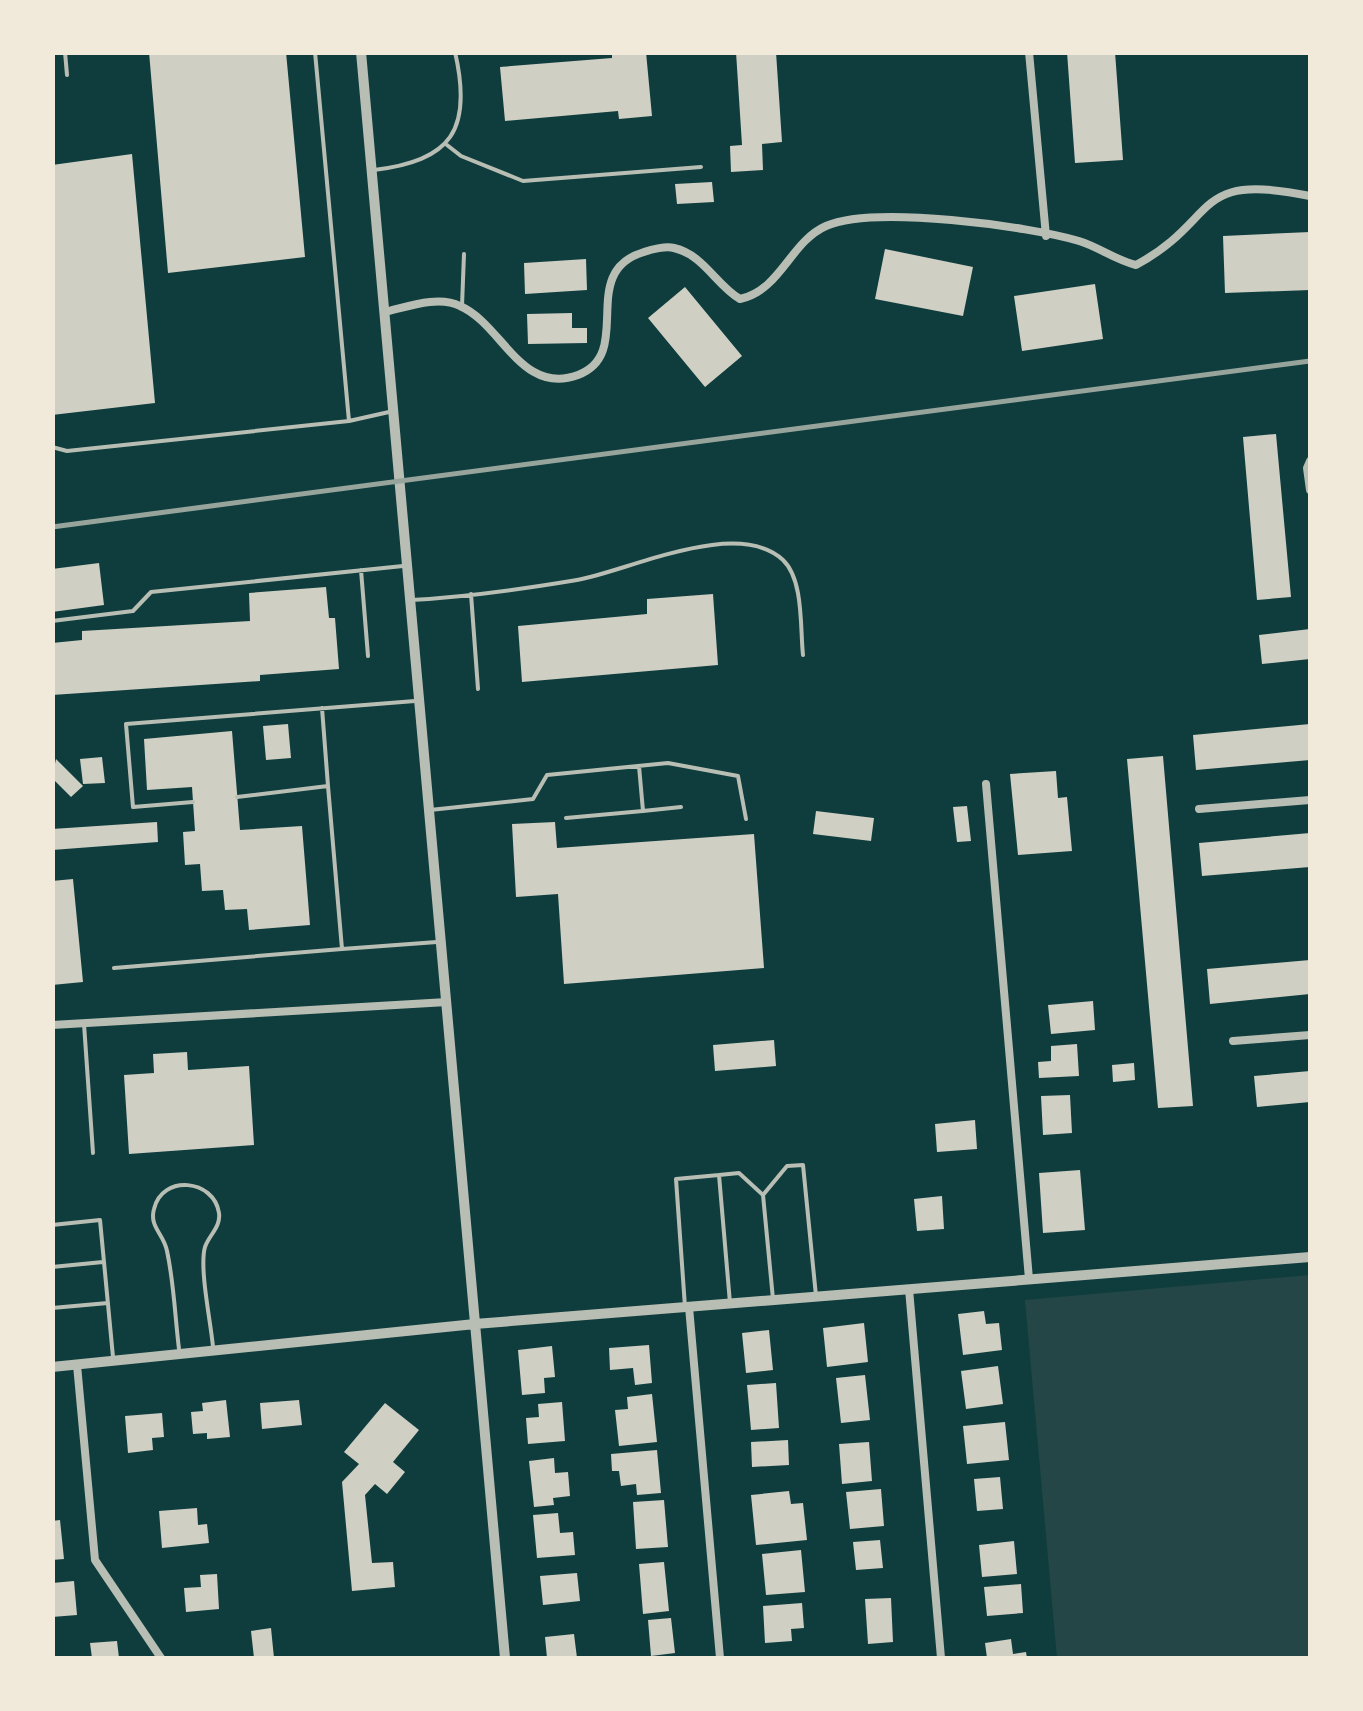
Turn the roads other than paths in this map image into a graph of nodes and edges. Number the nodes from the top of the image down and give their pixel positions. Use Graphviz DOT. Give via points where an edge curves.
graph roads {
  1 [pos="65,52"];
  2 [pos="315,52"];
  3 [pos="361,52"];
  4 [pos="455,52"];
  5 [pos="1029,52"];
  6 [pos="67,75"];
  7 [pos="447,145"];
  8 [pos="700,166"];
  9 [pos="372,170"];
  10 [pos="1310,196"];
  11 [pos="1046,236"];
  12 [pos="464,254"];
  13 [pos="462,306"];
  14 [pos="385,312"];
  15 [pos="394,412"];
  16 [pos="348,421"];
  17 [pos="52,447"];
  18 [pos="1310,461"];
  19 [pos="1310,490"];
  20 [pos="408,565"];
  21 [pos="361,570"];
  22 [pos="471,594"];
  23 [pos="411,600"];
  24 [pos="52,621"];
  25 [pos="368,656"];
  26 [pos="803,656"];
  27 [pos="478,690"];
  28 [pos="420,700"];
  29 [pos="322,708"];
  30 [pos="639,766"];
  31 [pos="986,784"];
  32 [pos="328,786"];
  33 [pos="238,797"];
  34 [pos="1310,800"];
  35 [pos="193,802"];
  36 [pos="681,807"];
  37 [pos="1199,808"];
  38 [pos="430,810"];
  39 [pos="642,812"];
  40 [pos="566,818"];
  41 [pos="746,820"];
  42 [pos="442,941"];
  43 [pos="342,949"];
  44 [pos="114,968"];
  45 [pos="448,1002"];
  46 [pos="84,1024"];
  47 [pos="52,1026"];
  48 [pos="1310,1035"];
  49 [pos="1233,1041"];
  50 [pos="93,1153"];
  51 [pos="718,1175"];
  52 [pos="764,1194"];
  53 [pos="52,1225"];
  54 [pos="1310,1257"];
  55 [pos="104,1262"];
  56 [pos="52,1267"];
  57 [pos="1029,1279"];
  58 [pos="909,1289"];
  59 [pos="816,1296"];
  60 [pos="773,1300"];
  61 [pos="108,1303"];
  62 [pos="730,1304"];
  63 [pos="687,1307"];
  64 [pos="52,1308"];
  65 [pos="475,1324"];
  66 [pos="213,1351"];
  67 [pos="180,1355"];
  68 [pos="113,1362"];
  69 [pos="77,1365"];
  70 [pos="52,1367"];
  71 [pos="161,1658"];
  72 [pos="505,1658"];
  73 [pos="720,1658"];
  74 [pos="941,1658"];
  1 -- 6 [label="lane"];
  2 -- 16 [label="lane"];
  3 -- 9 [label="street"];
  4 -- 7 [label="lane" via="461,100"];
  5 -- 11 [label="street"];
  7 -- 8 [label="lane" via="523,181"];
  7 -- 9 [label="lane" via="420,162"];
  9 -- 14 [label="street"];
  10 -- 11 [label="street" via="1240,187 1214,198 1174,240 1136,266 1082,242"];
  11 -- 13 [label="street" via="896,215 831,224 814,232 756,296 740,299 706,265 674,248 648,250 626,258 615,271 602,354 580,374 560,377 520,365"];
  12 -- 13 [label="lane"];
  13 -- 14 [label="street" via="436,302"];
  14 -- 15 [label="street"];
  15 -- 16 [label="lane"];
  15 -- 20 [label="street"];
  16 -- 17 [label="lane" via="67,451"];
  18 -- 19 [label="street"];
  20 -- 21 [label="lane"];
  20 -- 23 [label="street"];
  21 -- 24 [label="lane" via="151,592 133,611"];
  21 -- 25 [label="lane"];
  22 -- 23 [label="lane"];
  22 -- 26 [label="lane" via="581,580 670,552 747,546 774,554 792,574"];
  22 -- 27 [label="lane"];
  23 -- 28 [label="street"];
  28 -- 29 [label="lane"];
  28 -- 38 [label="street"];
  29 -- 32 [label="lane"];
  29 -- 35 [label="lane" via="126,724 133,807"];
  30 -- 38 [label="lane" via="547,775 532,799"];
  30 -- 39 [label="lane"];
  30 -- 41 [label="lane" via="668,763 738,776"];
  31 -- 57 [label="street"];
  32 -- 33 [label="lane"];
  32 -- 43 [label="lane"];
  34 -- 37 [label="street"];
  36 -- 39 [label="lane"];
  38 -- 42 [label="street"];
  39 -- 40 [label="lane"];
  42 -- 43 [label="lane"];
  42 -- 45 [label="street"];
  43 -- 44 [label="lane"];
  45 -- 46 [label="street"];
  45 -- 65 [label="street"];
  46 -- 47 [label="street"];
  46 -- 50 [label="lane"];
  48 -- 49 [label="street"];
  51 -- 52 [label="lane" via="739,1174"];
  51 -- 62 [label="lane"];
  51 -- 63 [label="lane" via="676,1179"];
  52 -- 59 [label="lane" via="787,1166 804,1165"];
  52 -- 60 [label="lane"];
  53 -- 55 [label="lane" via="100,1220"];
  54 -- 57 [label="street"];
  55 -- 56 [label="lane"];
  55 -- 61 [label="lane"];
  57 -- 58 [label="street"];
  58 -- 59 [label="street"];
  58 -- 74 [label="street"];
  59 -- 60 [label="street"];
  60 -- 62 [label="street"];
  61 -- 64 [label="lane"];
  61 -- 68 [label="lane"];
  62 -- 63 [label="street"];
  63 -- 65 [label="street"];
  63 -- 73 [label="street"];
  65 -- 66 [label="street"];
  65 -- 72 [label="street"];
  66 -- 67 [label="street"];
  66 -- 67 [label="lane" via="205,1248 220,1218 216,1200 183,1184 165,1190 152,1224 166,1246"];
  67 -- 68 [label="street"];
  68 -- 69 [label="street"];
  69 -- 70 [label="street"];
  69 -- 71 [label="street" via="95,1560"];
}
